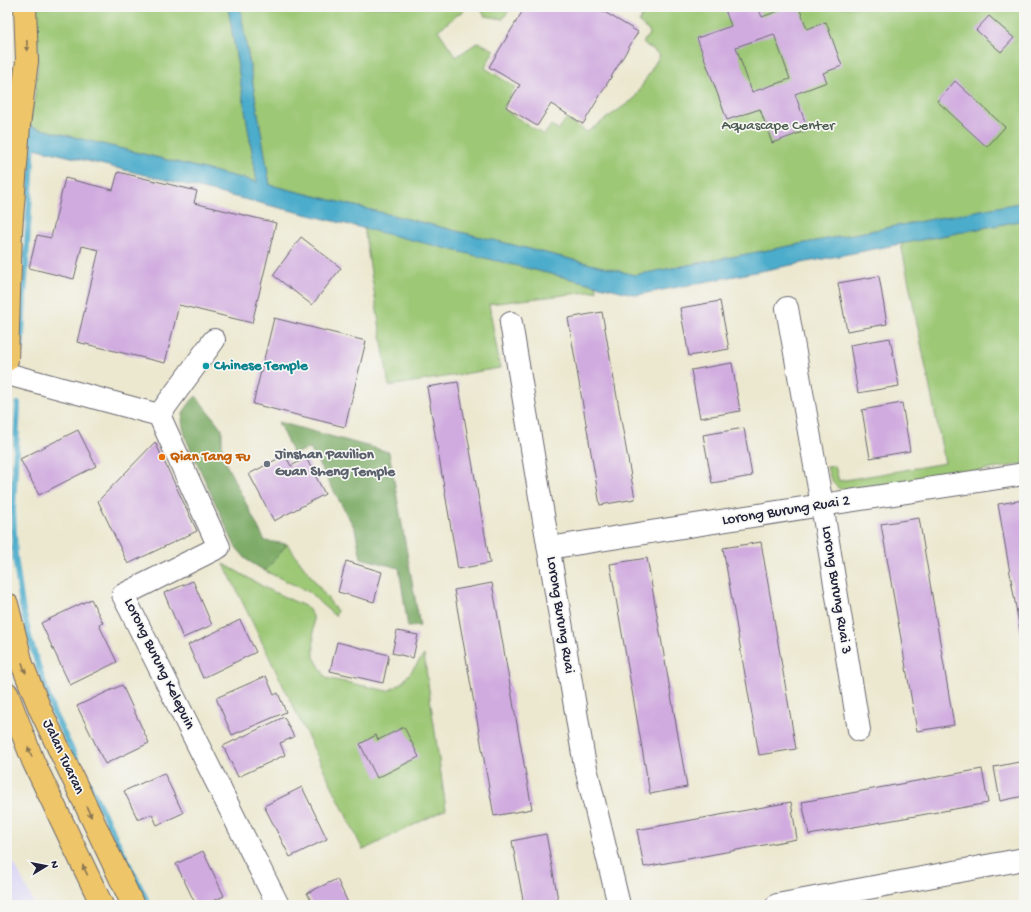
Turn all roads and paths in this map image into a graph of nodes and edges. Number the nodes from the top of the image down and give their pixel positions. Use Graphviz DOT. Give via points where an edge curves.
graph roads {
  1 [pos="25,7"];
  2 [pos="787,308"];
  3 [pos="511,323"];
  4 [pos="214,340"];
  5 [pos="7,360"];
  6 [pos="7,374"];
  7 [pos="159,415"];
  8 [pos="1024,474"];
  9 [pos="822,505"];
  10 [pos="549,548"];
  11 [pos="7,604"];
  12 [pos="7,693"];
  13 [pos="859,730"];
  14 [pos="1024,859"];
  15 [pos="102,905"];
  16 [pos="133,905"];
  17 [pos="278,905"];
  18 [pos="619,905"];
  19 [pos="777,905"];
  1 -- 5 [label="main road, one-way" via="27,62 19,126 12,224"];
  2 -- 9 [label="street, Lorong Burung Ruai 3"];
  3 -- 10 [label="street, Lorong Burung Ruai"];
  4 -- 7 [label="street"];
  6 -- 7 [label="street"];
  7 -- 17 [label="street, Lorong Burung Kelepuin" via="219,546 123,595"];
  8 -- 9 [label="street, Lorong Burung Ruai 2"];
  9 -- 10 [label="street, Lorong Burung Ruai 2"];
  9 -- 13 [label="street, Lorong Burung Ruai 3"];
  10 -- 18 [label="street, Lorong Burung Ruai" via="584,760"];
  11 -- 16 [label="main road, Jalan Tuaran, one-way" via="22,664 40,709"];
  15 -- 12 [label="main road, Jalan Tuaran, one-way" via="33,761"];
  14 -- 19 [label="street"];
}
